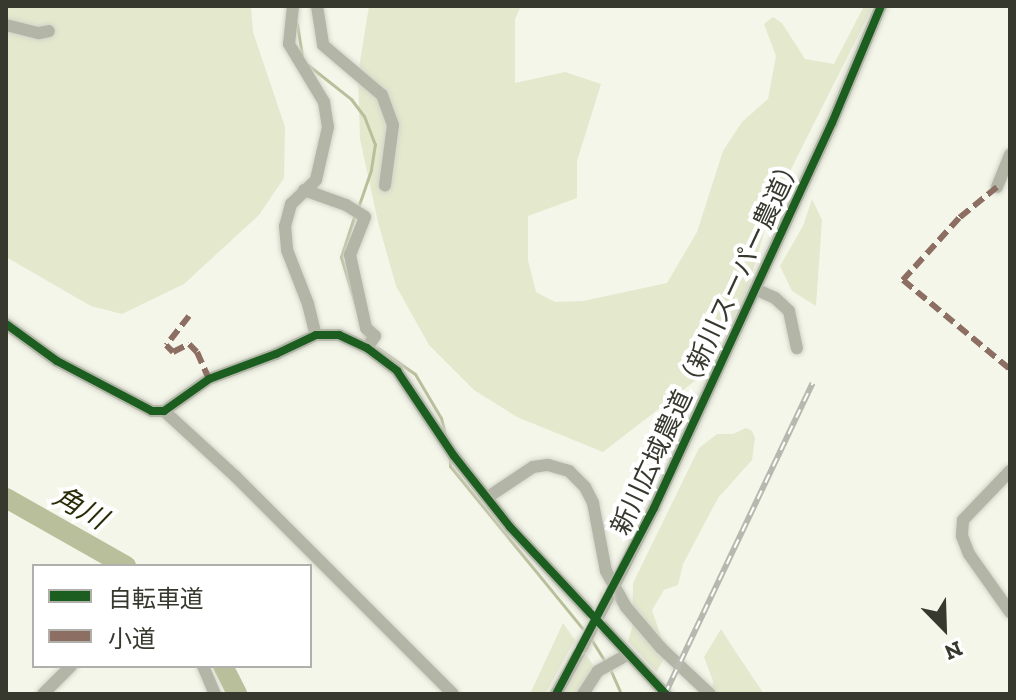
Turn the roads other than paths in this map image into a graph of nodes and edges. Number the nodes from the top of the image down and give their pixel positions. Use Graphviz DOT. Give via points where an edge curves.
graph roads {
  1 [pos="293,6"];
  2 [pos="317,6"];
  3 [pos="881,6"];
  4 [pos="6,25"];
  5 [pos="49,31"];
  6 [pos="1010,155"];
  7 [pos="385,185"];
  8 [pos="997,187"];
  9 [pos="304,190"];
  10 [pos="755,289"];
  11 [pos="6,324"];
  12 [pos="316,335"];
  13 [pos="370,344"];
  14 [pos="797,348"];
  15 [pos="164,411"];
  16 [pos="1010,471"];
  17 [pos="488,497"];
  18 [pos="612,592"];
  19 [pos="1010,612"];
  20 [pos="627,655"];
  21 [pos="69,668"];
  22 [pos="204,668"];
  23 [pos="43,694"];
  24 [pos="215,694"];
  25 [pos="453,694"];
  26 [pos="556,694"];
  27 [pos="583,694"];
  28 [pos="666,694"];
  29 [pos="710,694"];
  1 -- 9 [label="street" via="289,44 319,93 328,127 316,180"];
  2 -- 7 [label="street" via="323,45 382,95 393,125"];
  3 -- 10 [label="street, 新川広域農道（新川スーパー農道）"];
  4 -- 5 [label="street"];
  6 -- 8 [label="street"];
  9 -- 12 [label="street" via="291,204 285,226 287,250"];
  9 -- 13 [label="street" via="365,217 350,255"];
  10 -- 14 [label="street" via="789,311"];
  10 -- 18 [label="street, 新川広域農道（新川スーパー農道）"];
  11 -- 15 [label="street" via="57,361 152,411"];
  12 -- 13 [label="street"];
  12 -- 15 [label="street" via="209,379"];
  13 -- 17 [label="street" via="397,371"];
  15 -- 25 [label="street"];
  16 -- 19 [label="street" via="963,520 962,536"];
  17 -- 18 [label="street" via="533,467 569,471 593,503"];
  17 -- 20 [label="street"];
  18 -- 26 [label="street, 新川広域農道（新川スーパー農道）, bridge"];
  18 -- 29 [label="street"];
  20 -- 27 [label="street" via="602,669"];
  20 -- 28 [label="street"];
  21 -- 23 [label="street"];
  22 -- 24 [label="street"];
}
